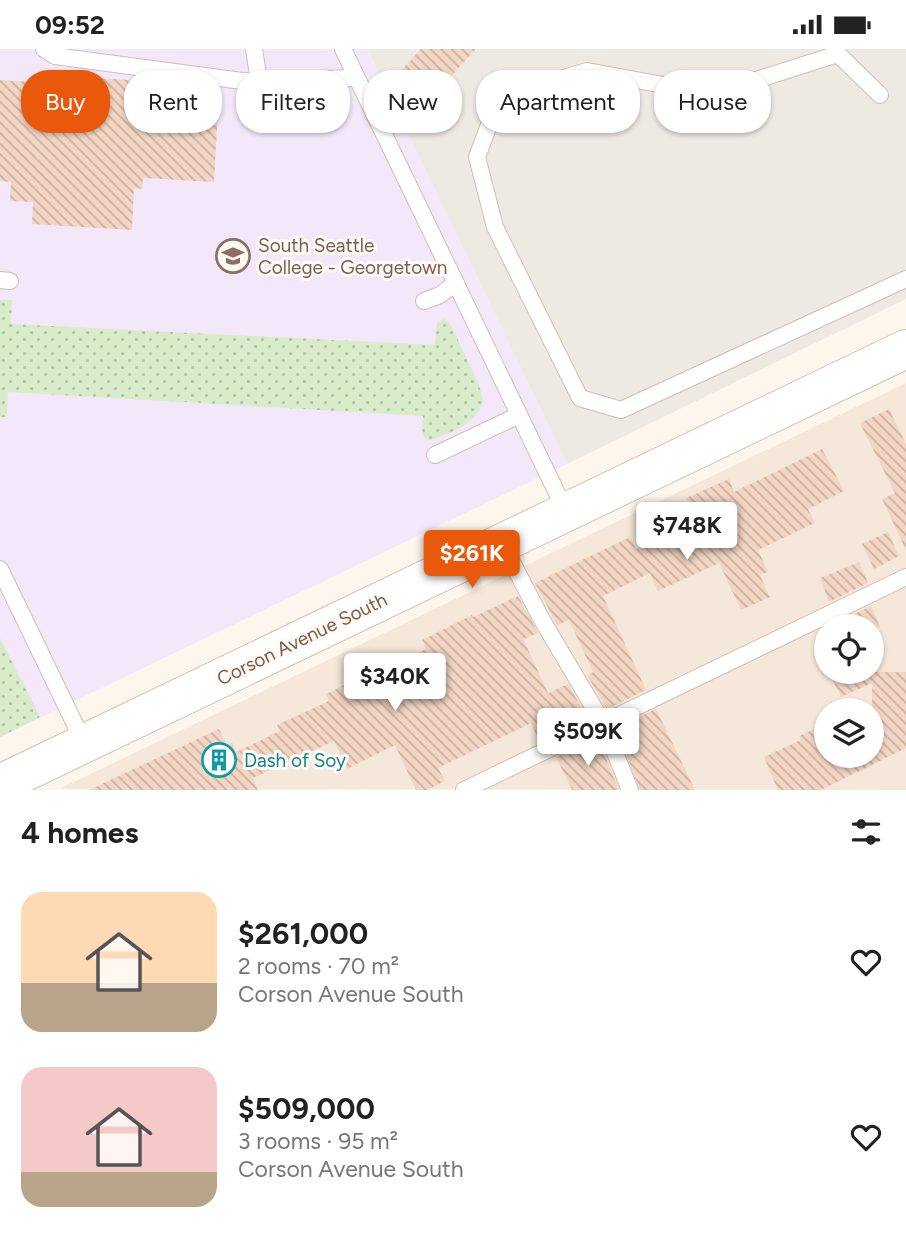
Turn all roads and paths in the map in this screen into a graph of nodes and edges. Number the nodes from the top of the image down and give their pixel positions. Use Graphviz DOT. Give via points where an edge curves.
graph roads {
  1 [pos="44,49"];
  2 [pos="254,49"];
  3 [pos="342,49"];
  4 [pos="837,52"];
  5 [pos="257,70"];
  6 [pos="350,78"];
  7 [pos="357,78"];
  8 [pos="236,80"];
  9 [pos="880,95"];
  10 [pos="906,279"];
  11 [pos="456,283"];
  12 [pos="424,301"];
  13 [pos="906,349"];
  14 [pos="519,415"];
  15 [pos="435,456"];
  16 [pos="566,512"];
  17 [pos="502,543"];
  18 [pos="0,569"];
  19 [pos="906,577"];
  20 [pos="603,723"];
  21 [pos="84,744"];
  22 [pos="0,784"];
  23 [pos="464,790"];
  24 [pos="630,790"];
  1 -- 8 [label="lane" via="55,56"];
  2 -- 5 [label="lane"];
  3 -- 7 [label="lane"];
  4 -- 9 [label="lane"];
  4 -- 10 [label="lane" via="712,94 587,71 531,88 492,117 477,157 495,227 580,398 621,410"];
  6 -- 7 [label="lane"];
  7 -- 11 [label="lane"];
  11 -- 12 [label="lane"];
  11 -- 14 [label="lane"];
  13 -- 16 [label="street, Corson Avenue South"];
  14 -- 15 [label="lane"];
  14 -- 16 [label="lane"];
  16 -- 17 [label="street, Corson Avenue South"];
  17 -- 20 [label="lane"];
  17 -- 21 [label="street, Corson Avenue South"];
  18 -- 21 [label="lane"];
  19 -- 20 [label="lane"];
  20 -- 23 [label="lane"];
  20 -- 24 [label="lane"];
  21 -- 22 [label="street, Corson Avenue South"];
}
